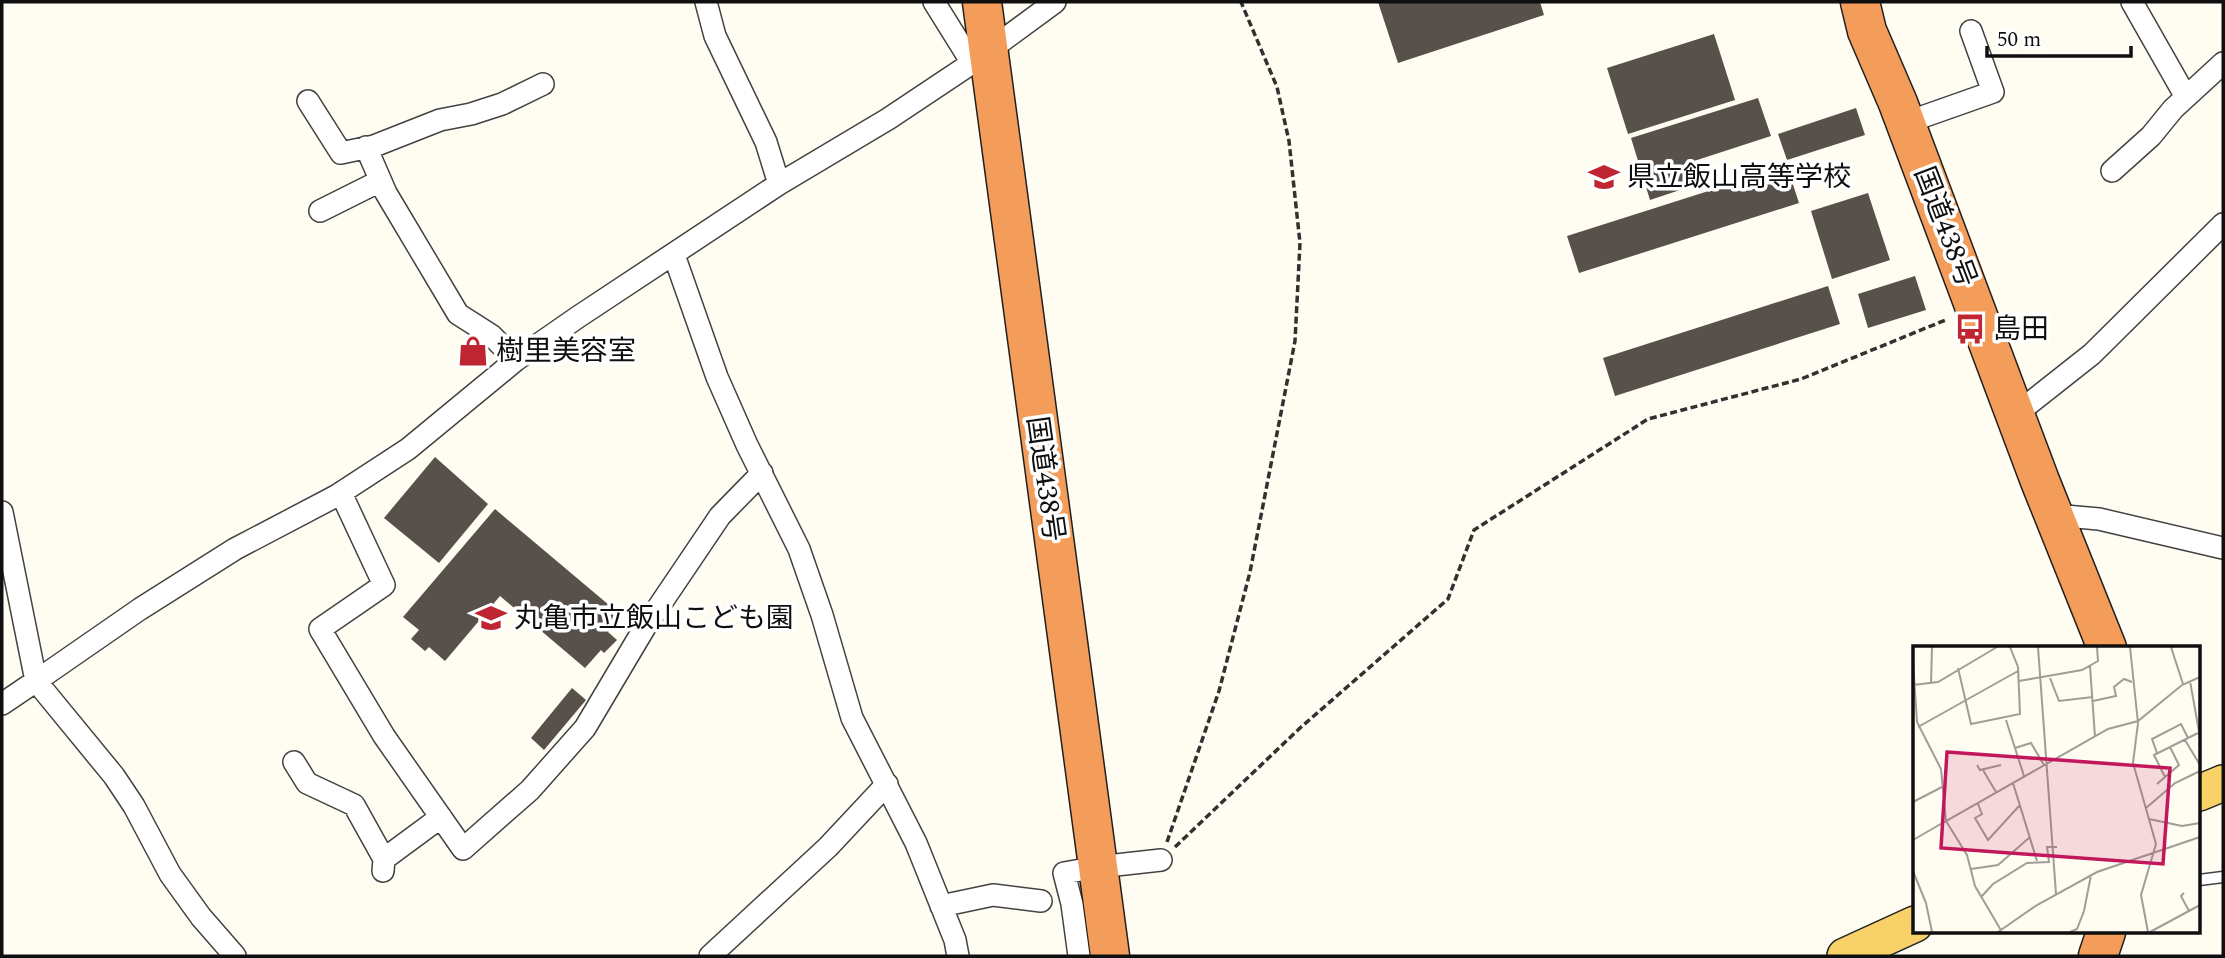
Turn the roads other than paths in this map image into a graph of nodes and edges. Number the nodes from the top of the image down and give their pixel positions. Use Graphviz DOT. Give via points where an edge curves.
graph roads {
  1 [pos="706,2"];
  2 [pos="934,2"];
  3 [pos="982,2"];
  4 [pos="1055,2"];
  5 [pos="1860,2"];
  6 [pos="2132,2"];
  7 [pos="1971,32"];
  8 [pos="993,38"];
  9 [pos="2223,63"];
  10 [pos="543,85"];
  11 [pos="2186,97"];
  12 [pos="308,101"];
  13 [pos="1905,123"];
  14 [pos="366,148"];
  15 [pos="2112,171"];
  16 [pos="380,181"];
  17 [pos="779,184"];
  18 [pos="320,211"];
  19 [pos="2223,224"];
  20 [pos="674,255"];
  21 [pos="516,360"];
  22 [pos="2016,414"];
  23 [pos="762,472"];
  24 [pos="341,493"];
  25 [pos="2,512"];
  26 [pos="2055,519"];
  27 [pos="2223,548"];
  28 [pos="2106,646"];
  29 [pos="36,681"];
  30 [pos="2,704"];
  31 [pos="294,762"];
  32 [pos="2223,783"];
  33 [pos="887,785"];
  34 [pos="2200,793"];
  35 [pos="441,817"];
  36 [pos="1161,860"];
  37 [pos="1108,866"];
  38 [pos="2223,877"];
  39 [pos="2200,880"];
  40 [pos="1041,901"];
  41 [pos="941,906"];
  42 [pos="1913,925"];
  43 [pos="2105,934"];
  44 [pos="236,956"];
  45 [pos="710,956"];
  46 [pos="958,956"];
  47 [pos="1079,956"];
  48 [pos="1110,956"];
  49 [pos="1132,956"];
  50 [pos="1844,956"];
  51 [pos="2098,956"];
  1 -- 17 [label="street" via="715,36 766,142"];
  2 -- 8 [label="street"];
  3 -- 8 [label="highway, 国道438号"];
  4 -- 8 [label="street"];
  5 -- 13 [label="highway, 国道438号" via="1867,31"];
  6 -- 11 [label="street"];
  7 -- 13 [label="street" via="1993,92"];
  8 -- 17 [label="street" via="888,119"];
  8 -- 37 [label="highway, 国道438号"];
  9 -- 11 [label="street"];
  10 -- 14 [label="street" via="502,104 440,120"];
  11 -- 15 [label="street"];
  12 -- 14 [label="street" via="341,153"];
  13 -- 22 [label="highway, 国道438号"];
  14 -- 16 [label="street"];
  16 -- 18 [label="street"];
  16 -- 21 [label="street" via="458,314 491,335"];
  17 -- 20 [label="street"];
  19 -- 22 [label="street" via="2092,354"];
  20 -- 21 [label="street"];
  20 -- 23 [label="street" via="717,377"];
  21 -- 24 [label="street" via="408,449"];
  22 -- 26 [label="highway, 国道438号"];
  23 -- 33 [label="street" via="799,549 852,718"];
  23 -- 35 [label="street" via="720,516 645,627 585,728 530,790 463,849"];
  24 -- 29 [label="street" via="235,548"];
  24 -- 35 [label="street" via="384,585 320,629 384,736"];
  25 -- 29 [label="street"];
  26 -- 27 [label="street" via="2099,519"];
  26 -- 28 [label="highway, 国道438号"];
  29 -- 30 [label="street"];
  29 -- 44 [label="street" via="114,776 170,874"];
  31 -- 35 [label="street" via="307,783 354,805 384,865"];
  32 -- 34 [label="main road"];
  33 -- 41 [label="street"];
  33 -- 45 [label="street" via="828,847"];
  36 -- 37 [label="street"];
  37 -- 47 [label="street" via="1064,873"];
  37 -- 48 [label="highway, 国道438号"];
  37 -- 49 [label="highway, 国道438号"];
  38 -- 39 [label="lane"];
  40 -- 41 [label="street" via="993,895"];
  41 -- 46 [label="street"];
  42 -- 50 [label="main road"];
  43 -- 51 [label="highway"];
}
